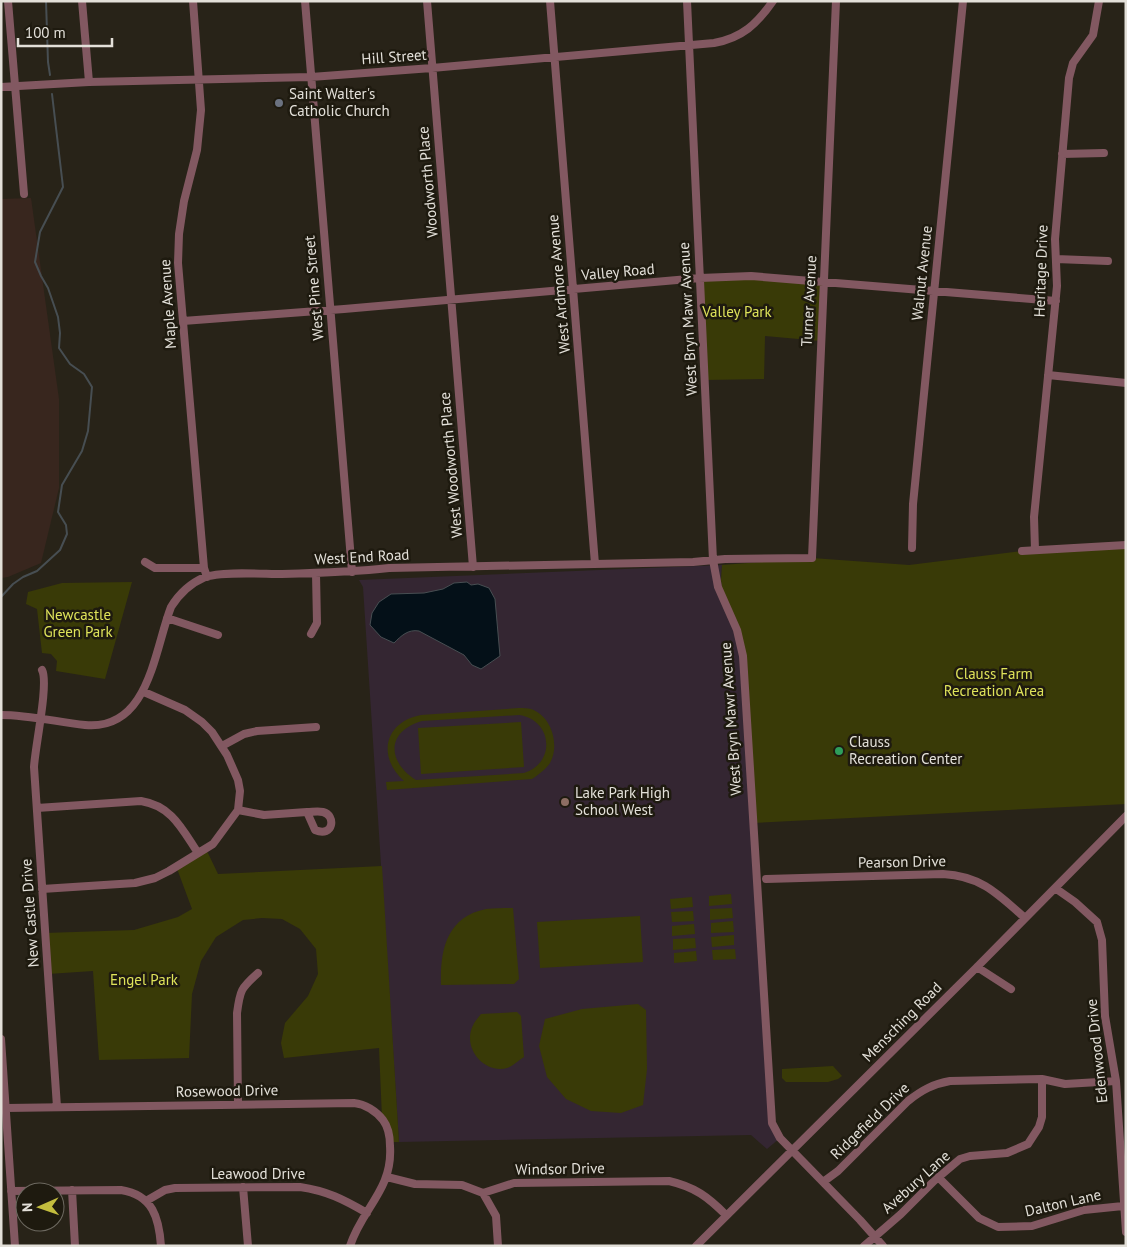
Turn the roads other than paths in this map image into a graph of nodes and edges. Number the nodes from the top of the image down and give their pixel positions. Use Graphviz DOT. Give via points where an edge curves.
graph roads {
  1 [pos="8,1"];
  2 [pos="82,1"];
  3 [pos="193,1"];
  4 [pos="304,1"];
  5 [pos="427,1"];
  6 [pos="550,1"];
  7 [pos="687,1"];
  8 [pos="773,1"];
  9 [pos="836,1"];
  10 [pos="963,1"];
  11 [pos="1099,1"];
  12 [pos="689,46"];
  13 [pos="554,58"];
  14 [pos="432,68"];
  15 [pos="311,77"];
  16 [pos="200,80"];
  17 [pos="89,82"];
  18 [pos="15,86"];
  19 [pos="1,87"];
  20 [pos="1104,153"];
  21 [pos="1062,154"];
  22 [pos="24,194"];
  23 [pos="1056,259"];
  24 [pos="1108,261"];
  25 [pos="700,278"];
  26 [pos="824,282"];
  27 [pos="573,289"];
  28 [pos="934,291"];
  29 [pos="451,300"];
  30 [pos="1056,301"];
  31 [pos="330,310"];
  32 [pos="183,321"];
  33 [pos="456,361"];
  34 [pos="1048,375"];
  35 [pos="1126,383"];
  36 [pos="1126,545"];
  37 [pos="912,548"];
  38 [pos="1034,550"];
  39 [pos="1022,551"];
  40 [pos="812,558"];
  41 [pos="713,560"];
  42 [pos="145,562"];
  43 [pos="595,564"];
  44 [pos="473,567"];
  45 [pos="204,568"];
  46 [pos="352,572"];
  47 [pos="316,574"];
  48 [pos="207,577"];
  49 [pos="167,618"];
  50 [pos="311,634"];
  51 [pos="218,635"];
  52 [pos="42,670"];
  53 [pos="144,692"];
  54 [pos="1,714"];
  55 [pos="40,718"];
  56 [pos="316,727"];
  57 [pos="222,746"];
  58 [pos="37,808"];
  59 [pos="238,810"];
  60 [pos="307,812"];
  61 [pos="1126,816"];
  62 [pos="198,853"];
  63 [pos="766,879"];
  64 [pos="1055,888"];
  65 [pos="42,889"];
  66 [pos="1025,918"];
  67 [pos="977,968"];
  68 [pos="258,973"];
  69 [pos="1011,989"];
  70 [pos="1,1039"];
  71 [pos="1042,1079"];
  72 [pos="1116,1081"];
  73 [pos="238,1104"];
  74 [pos="56,1107"];
  75 [pos="6,1108"];
  76 [pos="1122,1130"];
  77 [pos="792,1149"];
  78 [pos="938,1177"];
  79 [pos="387,1178"];
  80 [pos="823,1182"];
  81 [pos="244,1188"];
  82 [pos="72,1190"];
  83 [pos="11,1191"];
  84 [pos="483,1193"];
  85 [pos="146,1201"];
  86 [pos="1123,1206"];
  87 [pos="366,1213"];
  88 [pos="726,1215"];
  89 [pos="1126,1232"];
  90 [pos="875,1237"];
  91 [pos="699,1245"];
  92 [pos="15,1246"];
  93 [pos="75,1246"];
  94 [pos="161,1246"];
  95 [pos="248,1246"];
  96 [pos="350,1246"];
  97 [pos="498,1246"];
  98 [pos="864,1246"];
  99 [pos="883,1246"];
  1 -- 18 [label="street"];
  2 -- 17 [label="street"];
  3 -- 16 [label="street, Maple Avenue"];
  4 -- 15 [label="street, West Pine Street"];
  5 -- 14 [label="street, Woodworth Place"];
  6 -- 13 [label="street, West Ardmore Avenue"];
  7 -- 12 [label="street, West Bryn Mawr Avenue"];
  8 -- 12 [label="street, Hill Street" via="759,20 738,36 722,42"];
  9 -- 26 [label="street, Turner Avenue"];
  10 -- 28 [label="street, Walnut Avenue"];
  11 -- 21 [label="street, Heritage Drive" via="1093,36 1073,63 1070,74"];
  12 -- 13 [label="street, Hill Street"];
  12 -- 25 [label="street, West Bryn Mawr Avenue"];
  13 -- 14 [label="street, Hill Street"];
  13 -- 27 [label="street, West Ardmore Avenue"];
  14 -- 15 [label="street, Hill Street"];
  14 -- 29 [label="street, Woodworth Place"];
  15 -- 16 [label="street, Hill Street"];
  15 -- 31 [label="street, West Pine Street"];
  16 -- 17 [label="street, Hill Street"];
  16 -- 32 [label="street, Maple Avenue" via="199,137 179,234"];
  17 -- 18 [label="street, Hill Street"];
  18 -- 19 [label="street, Hill Street"];
  18 -- 22 [label="street"];
  20 -- 21 [label="street"];
  21 -- 23 [label="street, Heritage Drive"];
  23 -- 24 [label="street"];
  23 -- 30 [label="street, Heritage Drive"];
  25 -- 26 [label="street, Valley Road" via="751,276"];
  25 -- 27 [label="street, Valley Road"];
  25 -- 41 [label="street, West Bryn Mawr Avenue"];
  26 -- 28 [label="street, Valley Road"];
  26 -- 40 [label="street, Turner Avenue"];
  27 -- 29 [label="street, Valley Road"];
  27 -- 43 [label="street, West Ardmore Avenue"];
  28 -- 30 [label="street, Valley Road"];
  28 -- 37 [label="street, Walnut Avenue" via="913,504"];
  29 -- 31 [label="street, Valley Road"];
  29 -- 33 [label="street, Woodworth Place"];
  30 -- 34 [label="street, Heritage Drive"];
  31 -- 32 [label="street, Valley Road"];
  31 -- 46 [label="street, West Pine Street"];
  32 -- 45 [label="street, Maple Avenue"];
  33 -- 44 [label="street, West Woodworth Place"];
  34 -- 35 [label="street"];
  34 -- 38 [label="street, Heritage Drive" via="1034,517"];
  36 -- 38 [label="street"];
  38 -- 39 [label="street"];
  40 -- 41 [label="street, West End Road"];
  41 -- 43 [label="street, West End Road"];
  41 -- 77 [label="street, West Bryn Mawr Avenue" via="718,588 737,630 743,656 772,1123 780,1138"];
  42 -- 45 [label="street" via="155,568"];
  43 -- 44 [label="street, West End Road"];
  44 -- 46 [label="street, West End Road"];
  45 -- 48 [label="street, Maple Avenue"];
  46 -- 47 [label="street, West End Road"];
  47 -- 48 [label="street, West End Road"];
  47 -- 50 [label="street" via="317,623"];
  48 -- 49 [label="street, West End Road" via="178,596"];
  49 -- 51 [label="street"];
  49 -- 53 [label="street, West End Road"];
  52 -- 55 [label="street, New Castle Drive" via="44,683"];
  53 -- 55 [label="street, West End Road" via="128,712 108,722 86,725"];
  53 -- 57 [label="street" via="202,722"];
  54 -- 55 [label="street, West End Road"];
  55 -- 58 [label="street, New Castle Drive" via="34,760"];
  56 -- 57 [label="street" via="257,731"];
  57 -- 59 [label="street" via="238,780"];
  58 -- 62 [label="street" via="141,801 153,803 165,809"];
  58 -- 65 [label="street, New Castle Drive"];
  59 -- 60 [label="street" via="264,815"];
  59 -- 62 [label="street" via="213,844"];
  61 -- 64 [label="street, Mensching Road"];
  62 -- 65 [label="street" via="148,880"];
  63 -- 66 [label="street, Pearson Drive" via="957,875 992,888"];
  64 -- 66 [label="street, Mensching Road"];
  64 -- 72 [label="street, Edenwood Drive" via="1097,922 1100,931 1106,1016"];
  65 -- 74 [label="street, New Castle Drive"];
  66 -- 67 [label="street, Mensching Road"];
  67 -- 69 [label="street"];
  67 -- 77 [label="street, Mensching Road"];
  68 -- 73 [label="street" via="243,987 238,1000"];
  70 -- 75 [label="street"];
  71 -- 72 [label="street, Ridgefield Drive" via="1065,1084"];
  71 -- 78 [label="street, Avebury Lane" via="1042,1117 1028,1144 1007,1153 960,1159"];
  71 -- 80 [label="street, Ridgefield Drive" via="950,1081 930,1086 908,1101"];
  72 -- 76 [label="street, Edenwood Drive"];
  73 -- 74 [label="street, Rosewood Drive"];
  73 -- 79 [label="street, Rosewood Drive" via="354,1103 366,1106 387,1126 391,1161"];
  74 -- 75 [label="street, Rosewood Drive"];
  75 -- 83 [label="street"];
  76 -- 86 [label="street, Edenwood Drive"];
  77 -- 80 [label="street, West Bryn Mawr Avenue"];
  77 -- 88 [label="street, Mensching Road"];
  78 -- 86 [label="street, Dalton Lane" via="979,1218 998,1227 1032,1226 1084,1210"];
  78 -- 90 [label="street, Avebury Lane"];
  79 -- 84 [label="street" via="415,1184 462,1185"];
  79 -- 87 [label="street, Rosewood Drive"];
  80 -- 90 [label="street, West Bryn Mawr Avenue"];
  81 -- 85 [label="street, Leawood Drive" via="175,1188"];
  81 -- 87 [label="street, Leawood Drive" via="316,1189 333,1194"];
  81 -- 95 [label="street"];
  82 -- 83 [label="street"];
  82 -- 85 [label="street" via="121,1190"];
  82 -- 93 [label="street"];
  83 -- 92 [label="street"];
  84 -- 88 [label="street, Windsor Drive" via="514,1183 669,1181 686,1185 708,1197"];
  84 -- 97 [label="street" via="496,1216"];
  85 -- 94 [label="street" via="157,1216"];
  86 -- 89 [label="street, Edenwood Drive"];
  87 -- 96 [label="street, Rosewood Drive"];
  88 -- 91 [label="street, Mensching Road"];
  90 -- 98 [label="street, Avebury Lane"];
  90 -- 99 [label="street, West Bryn Mawr Avenue"];
}
